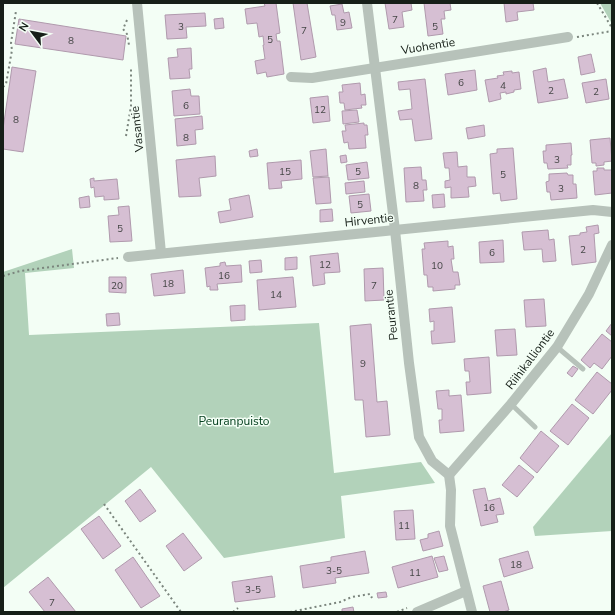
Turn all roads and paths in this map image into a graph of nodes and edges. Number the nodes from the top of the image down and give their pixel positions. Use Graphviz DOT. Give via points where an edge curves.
graph roads {
  1 [pos="137,3"];
  2 [pos="367,3"];
  3 [pos="598,3"];
  4 [pos="16,11"];
  5 [pos="123,29"];
  6 [pos="612,29"];
  7 [pos="568,37"];
  8 [pos="129,48"];
  9 [pos="131,68"];
  10 [pos="375,68"];
  11 [pos="291,77"];
  12 [pos="3,86"];
  13 [pos="126,136"];
  14 [pos="612,212"];
  15 [pos="395,230"];
  16 [pos="612,245"];
  17 [pos="162,253"];
  18 [pos="128,257"];
  19 [pos="3,276"];
  20 [pos="557,347"];
  21 [pos="583,369"];
  22 [pos="511,404"];
  23 [pos="535,427"];
  24 [pos="448,475"];
  25 [pos="104,504"];
  26 [pos="466,591"];
  27 [pos="372,598"];
  28 [pos="238,608"];
  29 [pos="181,612"];
  30 [pos="233,612"];
  31 [pos="290,612"];
  32 [pos="417,612"];
  33 [pos="472,612"];
  1 -- 17 [label="street, Vasantie"];
  2 -- 10 [label="street, Peurantie"];
  3 -- 6 [label="path"];
  4 -- 12 [label="path" via="11,56 6,84"];
  5 -- 8 [label="path" via="127,34"];
  6 -- 7 [label="path"];
  7 -- 10 [label="street, Vuohentie"];
  9 -- 13 [label="path" via="131,106"];
  10 -- 11 [label="street, Vuohentie" via="312,78"];
  10 -- 15 [label="street, Peurantie"];
  14 -- 15 [label="street, Hirventie" via="590,210"];
  15 -- 17 [label="street, Hirventie"];
  15 -- 24 [label="street, Peurantie" via="408,362 419,437 432,461"];
  16 -- 20 [label="street, Riihikalliontie" via="589,294"];
  17 -- 18 [label="street, Hirventie"];
  18 -- 19 [label="path" via="20,271"];
  20 -- 21 [label="lane"];
  20 -- 22 [label="street, Riihikalliontie"];
  22 -- 23 [label="lane"];
  22 -- 24 [label="street, Riihikalliontie"];
  24 -- 26 [label="street" via="450,526"];
  25 -- 29 [label="path"];
  26 -- 32 [label="street"];
  26 -- 33 [label="street"];
  27 -- 31 [label="path" via="370,594 352,597 340,602"];
  28 -- 30 [label="path"];
}
